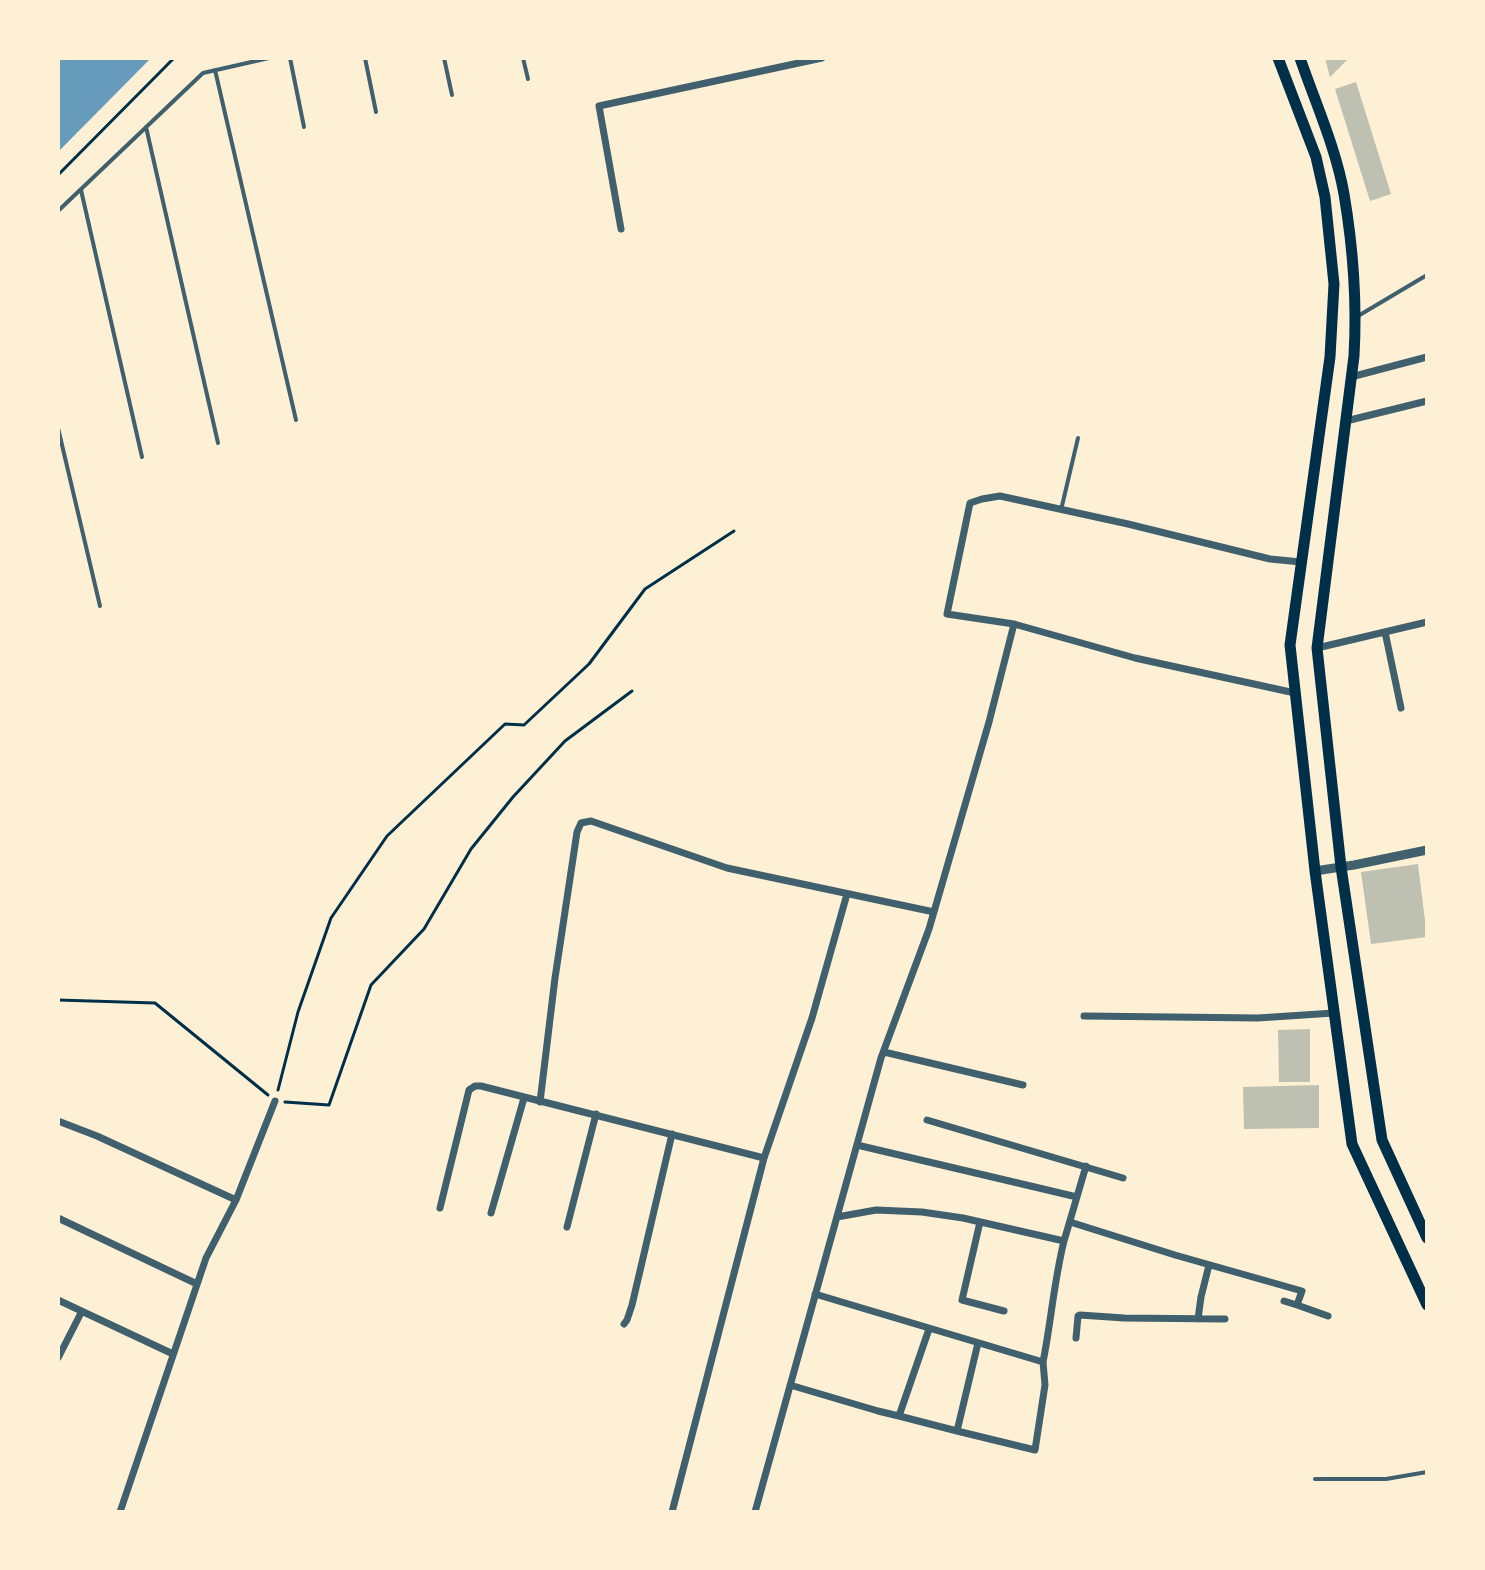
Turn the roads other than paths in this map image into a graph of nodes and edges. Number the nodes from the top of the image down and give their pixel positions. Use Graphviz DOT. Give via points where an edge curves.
graph roads {
  1 [pos="269,58"];
  2 [pos="290,58"];
  3 [pos="365,58"];
  4 [pos="444,58"];
  5 [pos="523,58"];
  6 [pos="822,58"];
  7 [pos="1278,58"];
  8 [pos="1300,58"];
  9 [pos="215,70"];
  10 [pos="528,79"];
  11 [pos="452,95"];
  12 [pos="376,112"];
  13 [pos="146,127"];
  14 [pos="304,127"];
  15 [pos="81,190"];
  16 [pos="58,211"];
  17 [pos="621,229"];
  18 [pos="1427,275"];
  19 [pos="1356,317"];
  20 [pos="1427,357"];
  21 [pos="1351,377"];
  22 [pos="1427,401"];
  23 [pos="296,420"];
  24 [pos="1346,421"];
  25 [pos="58,428"];
  26 [pos="1078,438"];
  27 [pos="218,443"];
  28 [pos="142,457"];
  29 [pos="1061,510"];
  30 [pos="1301,562"];
  31 [pos="100,606"];
  32 [pos="1427,622"];
  33 [pos="1014,624"];
  34 [pos="1385,632"];
  35 [pos="1317,648"];
  36 [pos="1295,693"];
  37 [pos="1401,708"];
  38 [pos="1427,850"];
  39 [pos="1341,867"];
  40 [pos="1315,871"];
  41 [pos="847,894"];
  42 [pos="934,912"];
  43 [pos="1334,1013"];
  44 [pos="1084,1016"];
  45 [pos="884,1052"];
  46 [pos="1023,1085"];
  47 [pos="524,1098"];
  48 [pos="275,1101"];
  49 [pos="540,1102"];
  50 [pos="596,1114"];
  51 [pos="927,1120"];
  52 [pos="58,1121"];
  53 [pos="672,1134"];
  54 [pos="857,1145"];
  55 [pos="764,1158"];
  56 [pos="1086,1166"];
  57 [pos="1123,1178"];
  58 [pos="1077,1197"];
  59 [pos="236,1200"];
  60 [pos="440,1208"];
  61 [pos="491,1213"];
  62 [pos="837,1217"];
  63 [pos="58,1218"];
  64 [pos="980,1222"];
  65 [pos="1070,1222"];
  66 [pos="567,1227"];
  67 [pos="1426,1235"];
  68 [pos="1064,1241"];
  69 [pos="1209,1265"];
  70 [pos="197,1284"];
  71 [pos="815,1294"];
  72 [pos="58,1300"];
  73 [pos="1284,1301"];
  74 [pos="1297,1305"];
  75 [pos="1427,1305"];
  76 [pos="82,1311"];
  77 [pos="1004,1311"];
  78 [pos="1328,1316"];
  79 [pos="1198,1319"];
  80 [pos="1225,1319"];
  81 [pos="624,1324"];
  82 [pos="929,1329"];
  83 [pos="1076,1338"];
  84 [pos="978,1343"];
  85 [pos="173,1354"];
  86 [pos="58,1358"];
  87 [pos="1043,1362"];
  88 [pos="790,1385"];
  89 [pos="899,1416"];
  90 [pos="957,1431"];
  91 [pos="1427,1472"];
  92 [pos="1315,1479"];
  93 [pos="120,1512"];
  94 [pos="672,1512"];
  95 [pos="755,1512"];
  1 -- 9 [label="lane"];
  2 -- 14 [label="lane"];
  3 -- 12 [label="lane"];
  4 -- 11 [label="lane"];
  5 -- 10 [label="lane"];
  6 -- 17 [label="street" via="599,106"];
  7 -- 30 [label="main road" via="1316,157 1334,284 1330,357"];
  8 -- 19 [label="main road" via="1344,193"];
  9 -- 13 [label="lane" via="203,73"];
  9 -- 23 [label="lane"];
  13 -- 15 [label="lane"];
  13 -- 27 [label="lane"];
  15 -- 16 [label="lane"];
  15 -- 28 [label="lane"];
  18 -- 19 [label="lane"];
  19 -- 21 [label="main road"];
  20 -- 21 [label="street"];
  21 -- 24 [label="main road"];
  22 -- 24 [label="street"];
  24 -- 35 [label="main road"];
  25 -- 31 [label="lane"];
  26 -- 29 [label="lane"];
  29 -- 30 [label="street"];
  29 -- 33 [label="street" via="1000,496 970,503 947,614"];
  30 -- 36 [label="main road" via="1290,645"];
  32 -- 34 [label="street"];
  33 -- 36 [label="street" via="1135,658"];
  33 -- 42 [label="street"];
  34 -- 35 [label="street"];
  34 -- 37 [label="street"];
  35 -- 39 [label="main road"];
  36 -- 40 [label="main road"];
  38 -- 39 [label="street"];
  39 -- 40 [label="street"];
  39 -- 67 [label="main road" via="1382,1140"];
  40 -- 43 [label="main road"];
  41 -- 42 [label="street"];
  41 -- 49 [label="street" via="727,868 591,821 581,823"];
  41 -- 55 [label="street"];
  42 -- 45 [label="street"];
  43 -- 44 [label="street" via="1258,1018"];
  43 -- 75 [label="main road" via="1352,1144"];
  45 -- 46 [label="street"];
  45 -- 54 [label="street"];
  47 -- 49 [label="street"];
  47 -- 60 [label="street" via="481,1086 469,1090"];
  47 -- 61 [label="street"];
  48 -- 59 [label="street"];
  49 -- 50 [label="street"];
  50 -- 53 [label="street"];
  50 -- 66 [label="street"];
  51 -- 56 [label="street"];
  52 -- 59 [label="street"];
  53 -- 55 [label="street"];
  53 -- 81 [label="street"];
  54 -- 58 [label="street"];
  54 -- 62 [label="street"];
  55 -- 94 [label="street"];
  56 -- 57 [label="street"];
  56 -- 58 [label="street"];
  58 -- 65 [label="street"];
  59 -- 70 [label="street"];
  62 -- 64 [label="street" via="876,1210"];
  62 -- 71 [label="street"];
  63 -- 70 [label="street"];
  64 -- 68 [label="street"];
  64 -- 77 [label="street" via="962,1300"];
  65 -- 68 [label="street"];
  65 -- 69 [label="street"];
  68 -- 87 [label="street"];
  69 -- 74 [label="street" via="1302,1291"];
  69 -- 79 [label="street"];
  70 -- 85 [label="street"];
  71 -- 82 [label="street"];
  71 -- 88 [label="street"];
  72 -- 76 [label="street"];
  73 -- 74 [label="street"];
  74 -- 78 [label="street"];
  76 -- 85 [label="street"];
  76 -- 86 [label="street"];
  79 -- 80 [label="street"];
  79 -- 83 [label="street" via="1080,1315"];
  82 -- 84 [label="street"];
  82 -- 89 [label="street"];
  84 -- 87 [label="street"];
  84 -- 90 [label="street"];
  85 -- 93 [label="street"];
  87 -- 90 [label="street" via="1045,1385 1035,1450"];
  88 -- 89 [label="street"];
  88 -- 95 [label="street"];
  89 -- 90 [label="street"];
  91 -- 92 [label="lane" via="1386,1479"];
}
